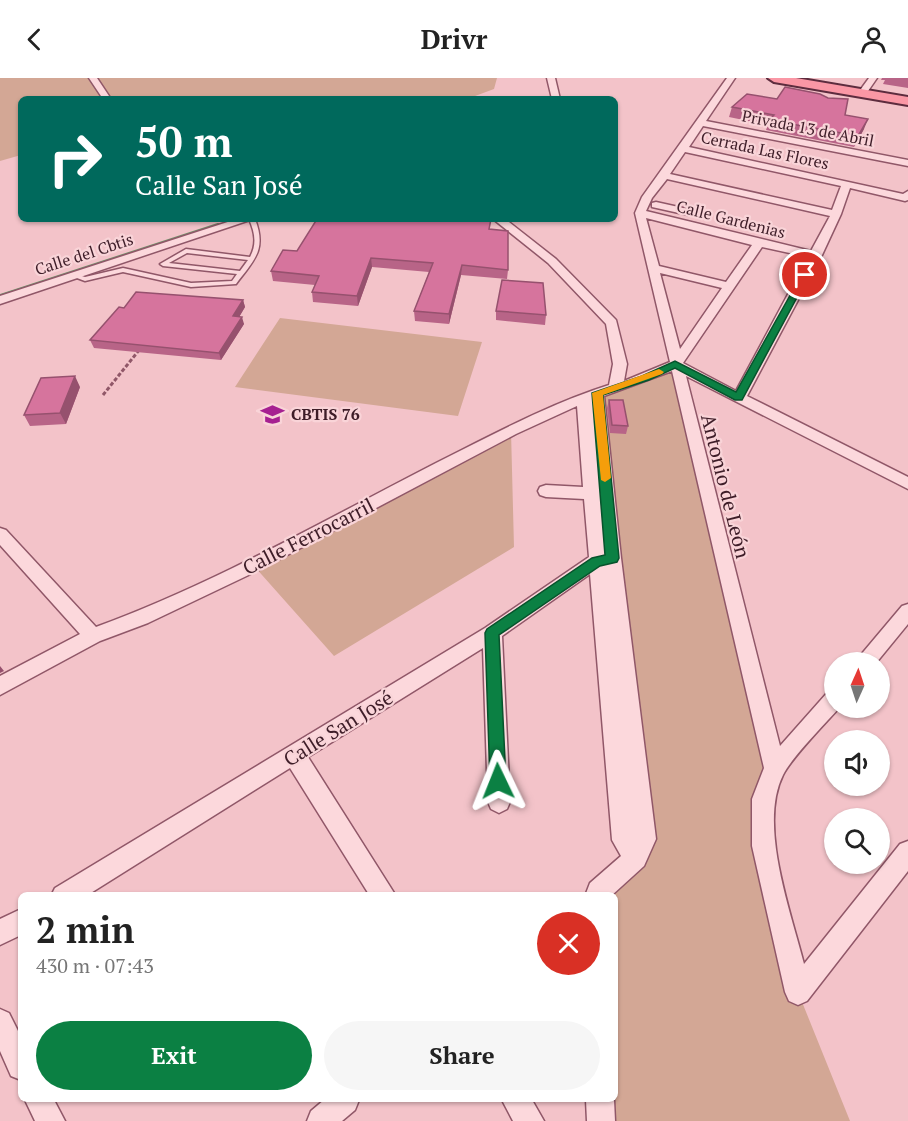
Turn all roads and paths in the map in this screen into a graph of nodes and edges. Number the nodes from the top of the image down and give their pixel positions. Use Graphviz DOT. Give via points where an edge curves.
graph roads {
  1 [pos="93,78"];
  2 [pos="551,78"];
  3 [pos="731,78"];
  4 [pos="777,78"];
  5 [pos="799,78"];
  6 [pos="873,78"];
  7 [pos="865,89"];
  8 [pos="105,96"];
  9 [pos="555,96"];
  10 [pos="908,99"];
  11 [pos="701,123"];
  12 [pos="681,148"];
  13 [pos="908,163"];
  14 [pos="664,176"];
  15 [pos="846,184"];
  16 [pos="908,194"];
  17 [pos="641,207"];
  18 [pos="688,212"];
  19 [pos="836,214"];
  20 [pos="238,222"];
  21 [pos="247,222"];
  22 [pos="502,222"];
  23 [pos="759,243"];
  24 [pos="816,255"];
  25 [pos="250,259"];
  26 [pos="652,268"];
  27 [pos="241,273"];
  28 [pos="72,275"];
  29 [pos="729,286"];
  30 [pos="0,300"];
  31 [pos="140,349"];
  32 [pos="675,364"];
  33 [pos="616,387"];
  34 [pos="103,395"];
  35 [pos="590,396"];
  36 [pos="739,398"];
  37 [pos="908,484"];
  38 [pos="546,491"];
  39 [pos="599,493"];
  40 [pos="0,534"];
  41 [pos="604,560"];
  42 [pos="908,611"];
  43 [pos="492,633"];
  44 [pos="93,636"];
  45 [pos="873,652"];
  46 [pos="0,686"];
  47 [pos="824,711"];
  48 [pos="294,755"];
  49 [pos="775,768"];
  50 [pos="499,802"];
  51 [pos="908,852"];
  52 [pos="70,892"];
  53 [pos="381,892"];
  54 [pos="598,892"];
  55 [pos="18,923"];
  56 [pos="0,933"];
  57 [pos="0,1022"];
  58 [pos="18,1060"];
  59 [pos="343,1102"];
  60 [pos="517,1102"];
  61 [pos="600,1102"];
  62 [pos="321,1121"];
  63 [pos="530,1121"];
  64 [pos="601,1121"];
  1 -- 8 [label="street"];
  2 -- 9 [label="street"];
  3 -- 11 [label="street"];
  4 -- 10 [label="main road"];
  5 -- 7 [label="main road"];
  6 -- 7 [label="street"];
  7 -- 10 [label="main road"];
  11 -- 12 [label="street"];
  11 -- 13 [label="street, Privada 13 de Abril"];
  12 -- 14 [label="street"];
  12 -- 15 [label="street, Cerrada Las Flores" via="773,153"];
  14 -- 17 [label="street"];
  14 -- 19 [label="street" via="794,209"];
  15 -- 16 [label="street" via="905,198"];
  15 -- 19 [label="street, Cerrada Las Flores"];
  17 -- 18 [label="street"];
  17 -- 23 [label="street, Calle Gardenias"];
  17 -- 26 [label="street, Antonio de León"];
  19 -- 24 [label="street, Cerrada Las Flores"];
  20 -- 28 [label="street, Calle del Cbtis"];
  21 -- 25 [label="lane" via="258,231 258,247"];
  22 -- 33 [label="street" via="552,261 612,323 620,364"];
  23 -- 24 [label="street, Calle Gardenias"];
  23 -- 29 [label="street"];
  24 -- 36 [label="street, Cerrada Las Flores"];
  25 -- 27 [label="lane"];
  25 -- 27 [label="lane" via="186,251 163,264"];
  26 -- 29 [label="street"];
  26 -- 32 [label="street, Antonio de León"];
  27 -- 28 [label="lane" via="234,284 191,285 123,270 85,279"];
  28 -- 30 [label="street, Calle del Cbtis"];
  29 -- 32 [label="street"];
  31 -- 34 [label="path"];
  32 -- 33 [label="street, Calle Ferrocarril"];
  32 -- 36 [label="street"];
  32 -- 49 [label="street, Antonio de León"];
  33 -- 35 [label="street, Calle Ferrocarril"];
  35 -- 39 [label="street"];
  35 -- 44 [label="street, Calle Ferrocarril" via="511,431 253,565 142,618"];
  36 -- 37 [label="street"];
  38 -- 39 [label="street"];
  39 -- 41 [label="street"];
  40 -- 44 [label="street"];
  41 -- 43 [label="street, Calle San José"];
  41 -- 54 [label="street" via="623,840 636,858"];
  42 -- 45 [label="street"];
  43 -- 48 [label="street, Calle San José"];
  43 -- 50 [label="street"];
  44 -- 46 [label="street, Calle Ferrocarril"];
  47 -- 49 [label="street"];
  48 -- 52 [label="street, Calle San José"];
  48 -- 53 [label="street"];
  49 -- 51 [label="street" via="764,799 763,846 798,992"];
  55 -- 56 [label="street"];
  57 -- 58 [label="street"];
  59 -- 62 [label="street"];
  60 -- 63 [label="street"];
  61 -- 64 [label="street"];
}
